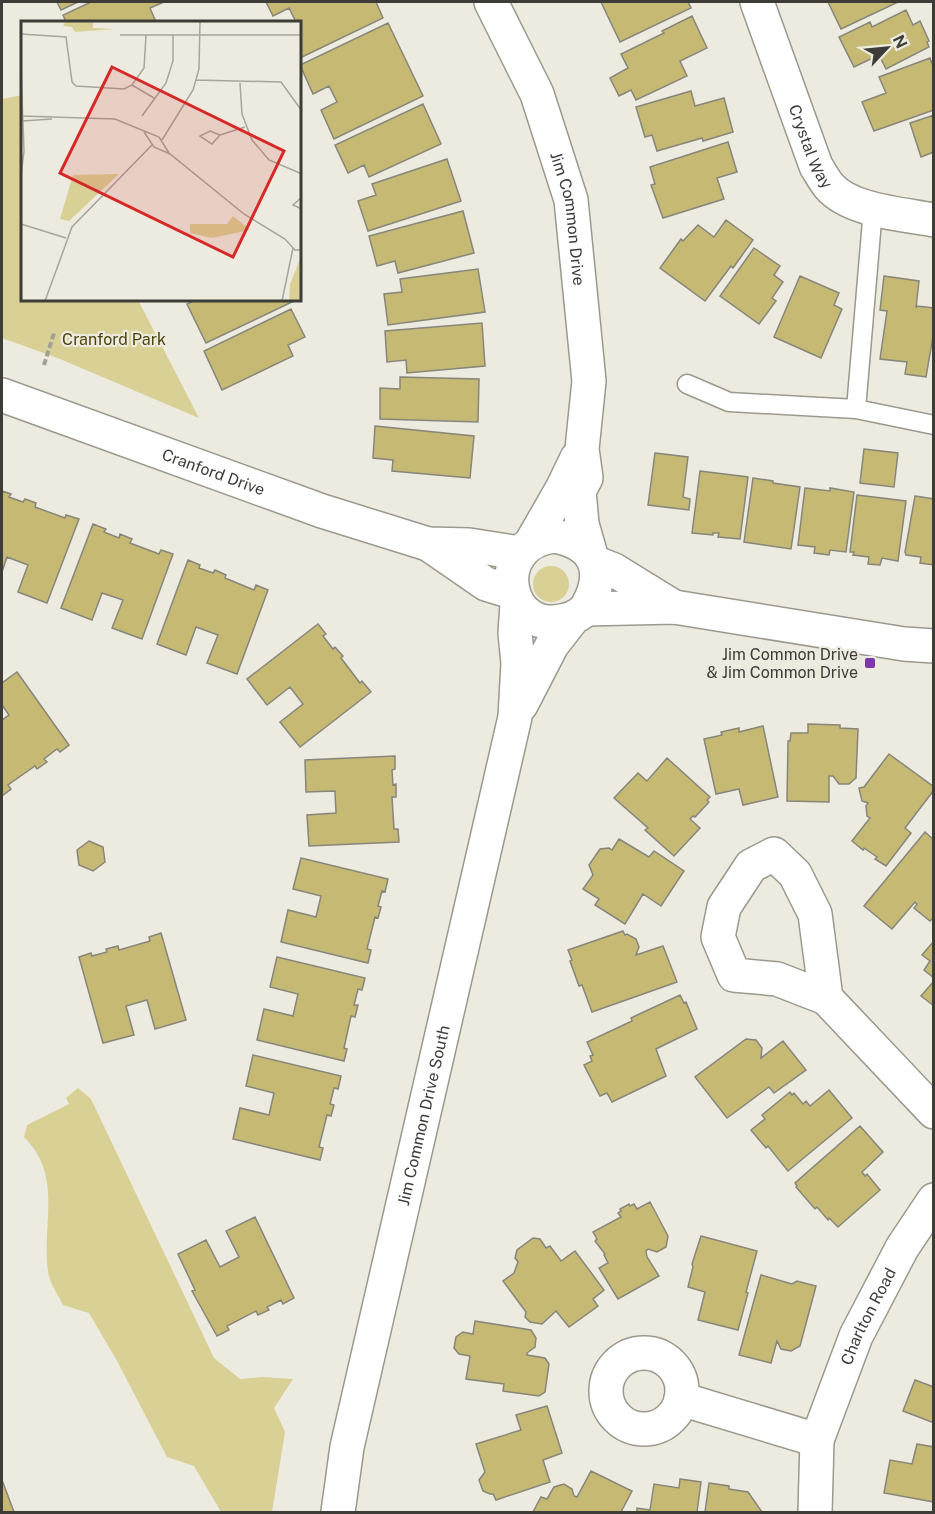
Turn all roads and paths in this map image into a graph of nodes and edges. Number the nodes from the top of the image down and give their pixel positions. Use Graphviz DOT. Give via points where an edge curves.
graph roads {
  1 [pos="491,2"];
  2 [pos="757,2"];
  3 [pos="873,209"];
  4 [pos="933,220"];
  5 [pos="54,333"];
  6 [pos="44,365"];
  7 [pos="687,384"];
  8 [pos="2,394"];
  9 [pos="856,409"];
  10 [pos="933,425"];
  11 [pos="582,449"];
  12 [pos="428,544"];
  13 [pos="526,548"];
  14 [pos="593,558"];
  15 [pos="515,598"];
  16 [pos="674,607"];
  17 [pos="580,614"];
  18 [pos="933,646"];
  19 [pos="515,717"];
  20 [pos="826,998"];
  21 [pos="933,1112"];
  22 [pos="933,1200"];
  23 [pos="681,1399"];
  24 [pos="817,1440"];
  25 [pos="338,1512"];
  26 [pos="814,1512"];
  1 -- 11 [label="street, Jim Common Drive" via="537,94 571,200 589,381"];
  2 -- 3 [label="street, Crystal Way" via="816,166 829,187"];
  3 -- 4 [label="street, Crystal Way"];
  3 -- 9 [label="lane"];
  5 -- 6 [label="path"];
  7 -- 9 [label="lane" via="729,402"];
  8 -- 12 [label="street, Cranford Drive" via="322,511"];
  9 -- 10 [label="lane"];
  11 -- 13 [label="street, Jim Common Drive"];
  11 -- 14 [label="street, Jim Common Drive" via="586,478 579,491 582,524"];
  12 -- 13 [label="street, Cranford Drive"];
  12 -- 15 [label="street, Cranford Drive" via="486,584"];
  13 -- 14 [label="street" via="543,537 554,536 578,543"];
  13 -- 15 [label="street" via="514,565 511,578"];
  14 -- 16 [label="street"];
  14 -- 17 [label="street" via="597,580 592,597"];
  15 -- 17 [label="street" via="528,613 547,622 561,622"];
  15 -- 19 [label="street, Jim Common Drive South"];
  16 -- 17 [label="street"];
  16 -- 18 [label="street"];
  17 -- 19 [label="street, Jim Common Drive South" via="552,645"];
  19 -- 25 [label="street, Jim Common Drive South" via="347,1448"];
  20 -- 21 [label="street"];
  22 -- 24 [label="street, Charlton Road" via="902,1248 856,1336"];
  23 -- 24 [label="street"];
  24 -- 26 [label="street, Charlton Road"];
}
